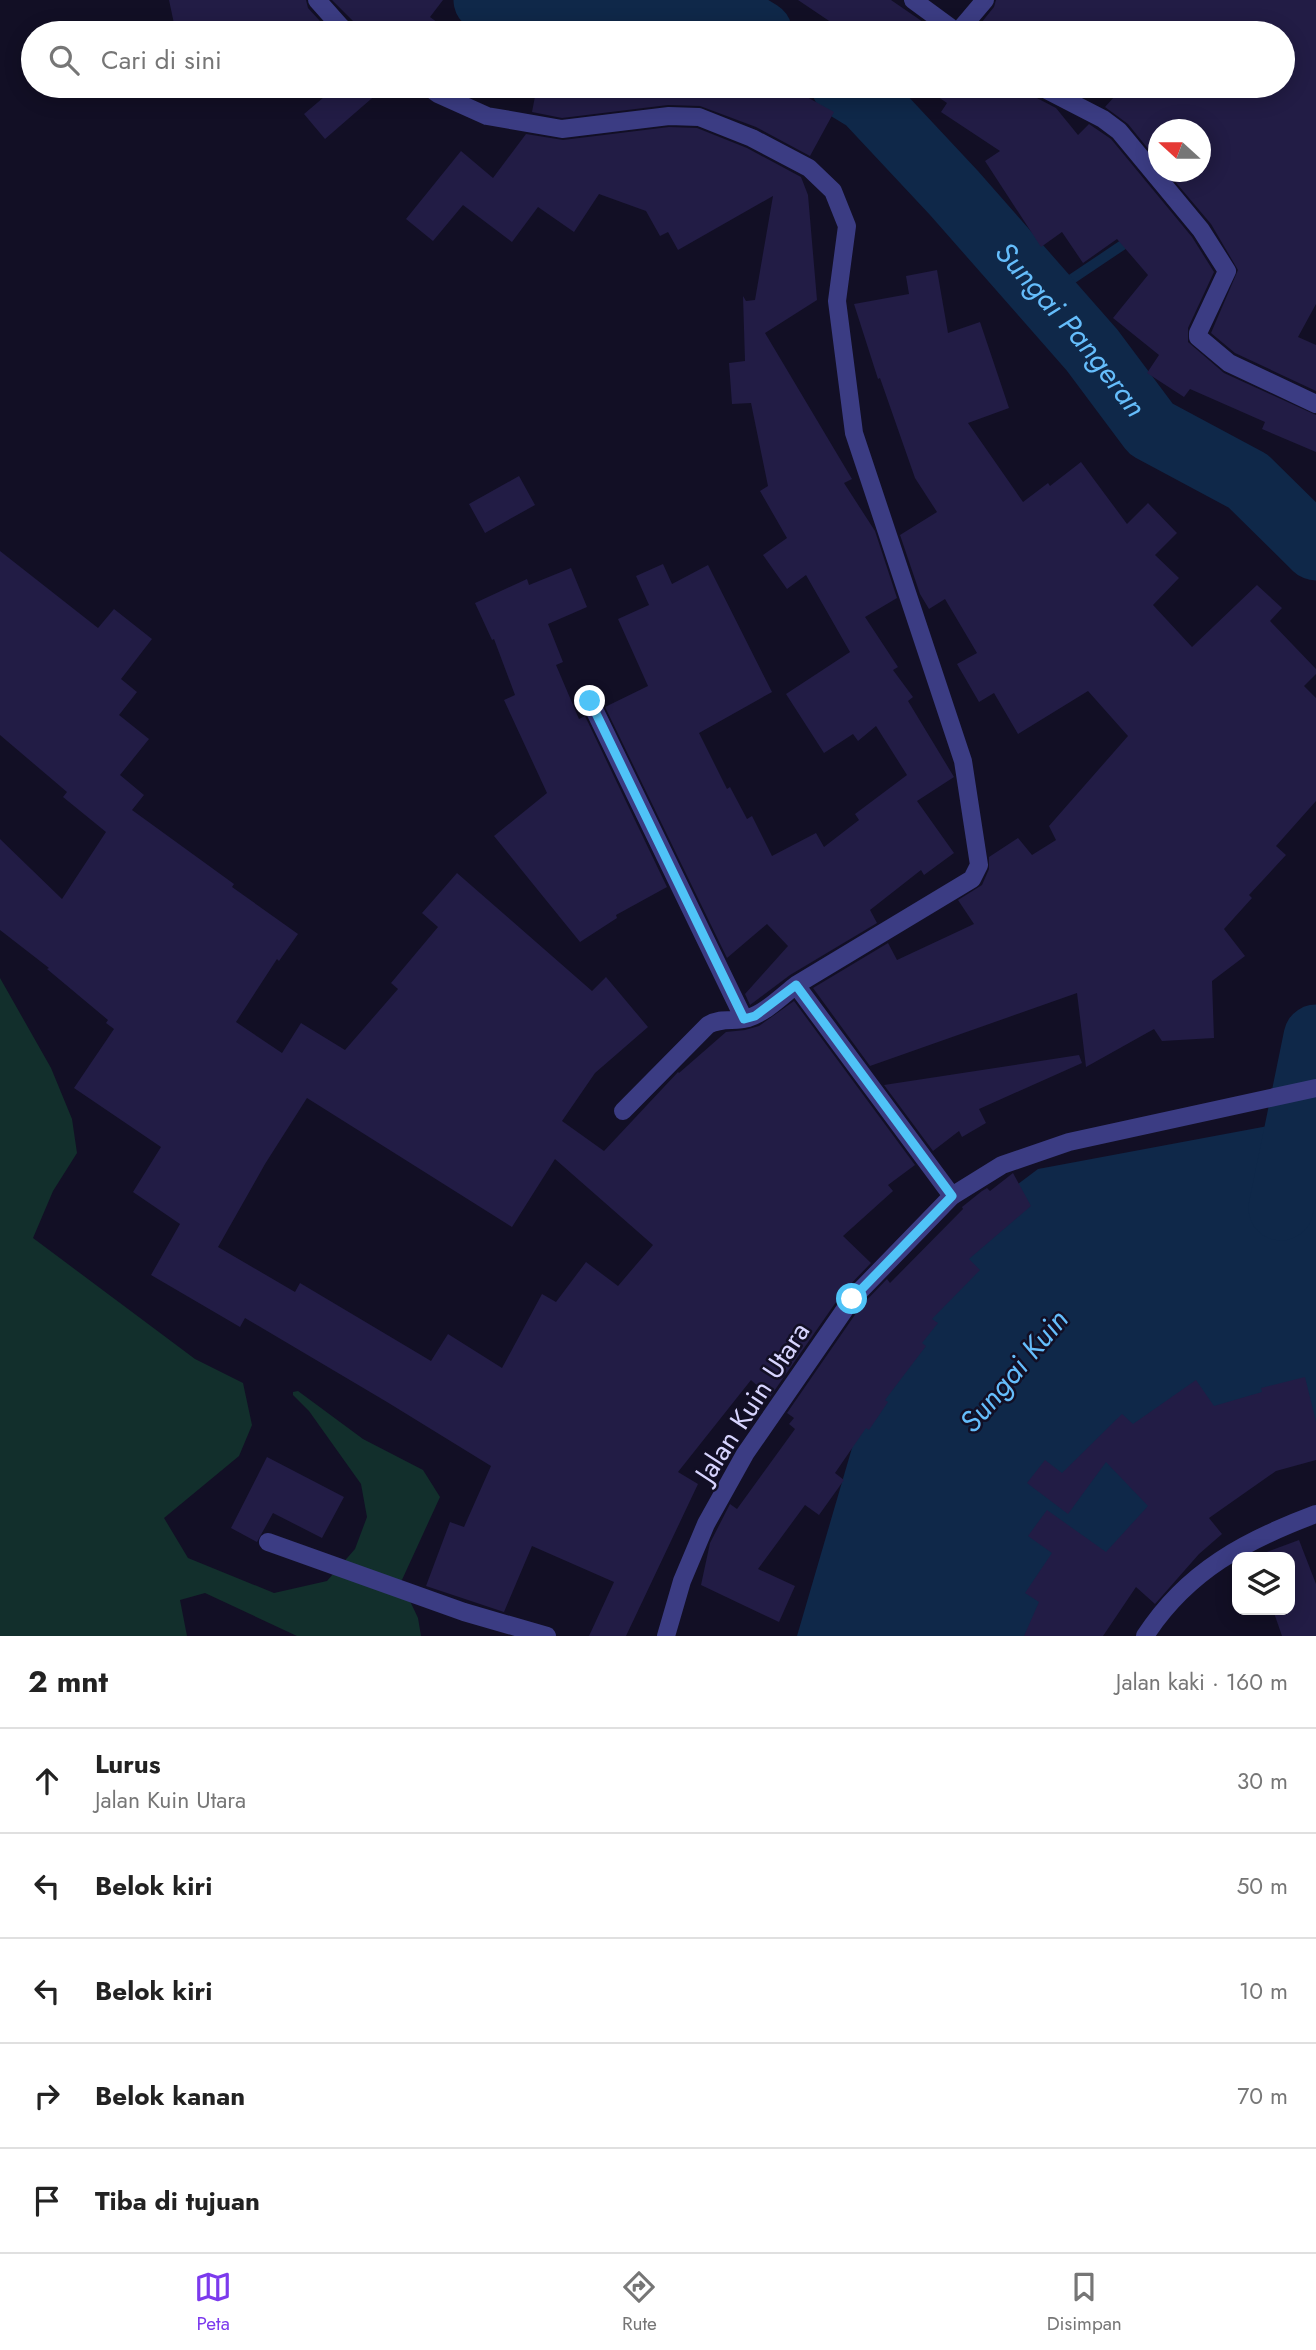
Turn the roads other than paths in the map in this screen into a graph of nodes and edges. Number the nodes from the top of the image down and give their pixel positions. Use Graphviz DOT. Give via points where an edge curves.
graph roads {
  1 [pos="317,0"];
  2 [pos="913,0"];
  3 [pos="985,0"];
  4 [pos="336,21"];
  5 [pos="942,21"];
  6 [pos="968,21"];
  7 [pos="447,98"];
  8 [pos="1062,98"];
  9 [pos="1316,404"];
  10 [pos="590,701"];
  11 [pos="796,985"];
  12 [pos="744,1019"];
  13 [pos="1316,1088"];
  14 [pos="623,1111"];
  15 [pos="952,1196"];
  16 [pos="1316,1514"];
  17 [pos="268,1542"];
  18 [pos="547,1636"];
  19 [pos="666,1636"];
  20 [pos="1145,1636"];
  1 -- 4 [label="street"];
  2 -- 5 [label="street"];
  3 -- 6 [label="street"];
  7 -- 11 [label="street" via="487,116 562,130 669,116 699,117 809,168 833,191 847,226 836,301 854,433 963,761 979,865 972,879"];
  8 -- 9 [label="street" via="1119,131 1174,195 1227,271 1198,337 1229,363"];
  10 -- 12 [label="street"];
  11 -- 12 [label="street" via="755,1016"];
  11 -- 15 [label="street"];
  12 -- 14 [label="street" via="708,1025"];
  13 -- 15 [label="street, Jalan Kuin Utara" via="1069,1142 1002,1165"];
  15 -- 19 [label="street, Jalan Kuin Utara" via="852,1299 745,1454 705,1524"];
  16 -- 20 [label="street" via="1226,1555 1157,1618"];
  17 -- 18 [label="street" via="464,1612"];
}
